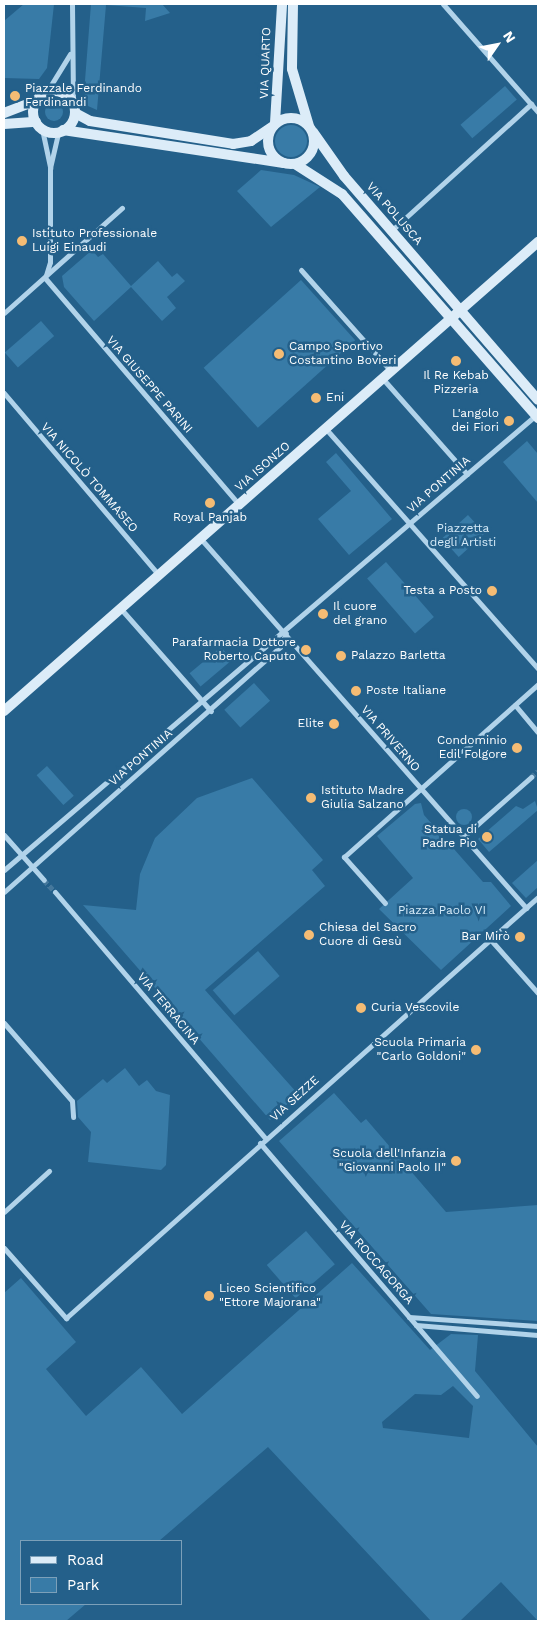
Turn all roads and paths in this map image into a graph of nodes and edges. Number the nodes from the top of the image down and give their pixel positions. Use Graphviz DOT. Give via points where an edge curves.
graph roads {
  1 [pos="72,4"];
  2 [pos="282,4"];
  3 [pos="293,4"];
  4 [pos="443,4"];
  5 [pos="70,54"];
  6 [pos="46,93"];
  7 [pos="36,101"];
  8 [pos="531,104"];
  9 [pos="74,108"];
  10 [pos="4,112"];
  11 [pos="538,112"];
  12 [pos="4,124"];
  13 [pos="274,124"];
  14 [pos="39,125"];
  15 [pos="311,129"];
  16 [pos="60,131"];
  17 [pos="284,163"];
  18 [pos="295,164"];
  19 [pos="50,168"];
  20 [pos="122,208"];
  21 [pos="392,230"];
  22 [pos="538,242"];
  23 [pos="301,270"];
  24 [pos="45,278"];
  25 [pos="5,310"];
  26 [pos="461,310"];
  27 [pos="452,319"];
  28 [pos="392,371"];
  29 [pos="382,379"];
  30 [pos="4,394"];
  31 [pos="538,400"];
  32 [pos="537,415"];
  33 [pos="326,429"];
  34 [pos="467,474"];
  35 [pos="239,504"];
  36 [pos="409,524"];
  37 [pos="200,538"];
  38 [pos="159,575"];
  39 [pos="121,608"];
  40 [pos="286,633"];
  41 [pos="538,669"];
  42 [pos="538,684"];
  43 [pos="200,699"];
  44 [pos="515,705"];
  45 [pos="4,711"];
  46 [pos="211,711"];
  47 [pos="538,732"];
  48 [pos="531,777"];
  49 [pos="421,790"];
  50 [pos="4,835"];
  51 [pos="463,837"];
  52 [pos="22,854"];
  53 [pos="33,867"];
  54 [pos="4,870"];
  55 [pos="44,880"];
  56 [pos="4,892"];
  57 [pos="55,892"];
  58 [pos="538,897"];
  59 [pos="385,903"];
  60 [pos="526,908"];
  61 [pos="490,939"];
  62 [pos="538,993"];
  63 [pos="4,1023"];
  64 [pos="73,1117"];
  65 [pos="265,1138"];
  66 [pos="260,1144"];
  67 [pos="49,1171"];
  68 [pos="4,1212"];
  69 [pos="4,1248"];
  70 [pos="409,1317"];
  71 [pos="416,1326"];
  72 [pos="538,1326"];
  73 [pos="538,1335"];
  74 [pos="477,1396"];
  1 -- 5 [label="street"];
  2 -- 13 [label="street, VIA QUARTO"];
  3 -- 15 [label="street, VIA QUARTO" via="292,69"];
  4 -- 8 [label="street"];
  5 -- 6 [label="street"];
  5 -- 9 [label="street"];
  6 -- 7 [label="street"];
  6 -- 9 [label="street" via="58,92"];
  7 -- 10 [label="street"];
  7 -- 14 [label="street"];
  8 -- 11 [label="street"];
  8 -- 21 [label="street"];
  9 -- 13 [label="street" via="90,121 233,144 251,141"];
  9 -- 16 [label="street"];
  12 -- 14 [label="street"];
  13 -- 15 [label="street" via="297,118"];
  13 -- 17 [label="street" via="268,147"];
  14 -- 16 [label="street"];
  14 -- 19 [label="street"];
  15 -- 18 [label="street" via="312,152"];
  15 -- 21 [label="street, VIA POLUSCA"];
  16 -- 17 [label="street"];
  16 -- 19 [label="street"];
  17 -- 18 [label="street"];
  18 -- 27 [label="street, VIA POLUSCA" via="338,190"];
  19 -- 24 [label="street" via="50,262"];
  20 -- 24 [label="street"];
  21 -- 26 [label="street, VIA POLUSCA"];
  22 -- 26 [label="street, VIA ISONZO"];
  23 -- 28 [label="street"];
  24 -- 25 [label="street"];
  24 -- 35 [label="street, VIA GIUSEPPE PARINI"];
  26 -- 27 [label="street, VIA ISONZO"];
  26 -- 31 [label="street, VIA POLUSCA"];
  27 -- 28 [label="street, VIA ISONZO"];
  27 -- 32 [label="street, VIA POLUSCA"];
  28 -- 29 [label="street, VIA ISONZO"];
  29 -- 33 [label="street, VIA ISONZO"];
  29 -- 34 [label="street"];
  30 -- 38 [label="street, VIA NICOLÒ TOMMASEO"];
  32 -- 34 [label="street, VIA PONTINIA"];
  33 -- 35 [label="street, VIA ISONZO"];
  33 -- 36 [label="street"];
  34 -- 36 [label="street, VIA PONTINIA"];
  35 -- 37 [label="street, VIA ISONZO"];
  36 -- 40 [label="street, VIA PONTINIA"];
  36 -- 41 [label="street"];
  37 -- 38 [label="street, VIA ISONZO"];
  37 -- 40 [label="street, VIA PRIVERNO"];
  38 -- 39 [label="street, VIA ISONZO"];
  39 -- 43 [label="street"];
  39 -- 45 [label="street, VIA ISONZO"];
  40 -- 43 [label="street, VIA PONTINIA" via="271,638"];
  40 -- 46 [label="street, VIA PONTINIA" via="280,648"];
  40 -- 49 [label="street, VIA PRIVERNO"];
  42 -- 44 [label="street"];
  43 -- 46 [label="street"];
  43 -- 52 [label="street, VIA PONTINIA"];
  44 -- 47 [label="street"];
  44 -- 49 [label="street"];
  46 -- 53 [label="street, VIA PONTINIA"];
  48 -- 51 [label="street"];
  49 -- 51 [label="street, VIA PRIVERNO"];
  49 -- 59 [label="street" via="344,857"];
  50 -- 52 [label="street"];
  51 -- 60 [label="street, VIA PRIVERNO"];
  52 -- 53 [label="street"];
  52 -- 54 [label="street, VIA PONTINIA"];
  53 -- 55 [label="street"];
  53 -- 56 [label="street, VIA PONTINIA"];
  57 -- 65 [label="street, VIA TERRACINA"];
  58 -- 60 [label="street, VIA SEZZE"];
  60 -- 61 [label="street, VIA SEZZE"];
  61 -- 62 [label="street"];
  61 -- 65 [label="street, VIA SEZZE"];
  63 -- 64 [label="street" via="72,1101"];
  65 -- 66 [label="street, VIA SEZZE"];
  66 -- 69 [label="street, VIA SEZZE" via="66,1318"];
  66 -- 70 [label="street, VIA ROCCAGORGA"];
  67 -- 68 [label="street"];
  70 -- 71 [label="street, VIA ROCCAGORGA"];
  70 -- 72 [label="street"];
  71 -- 73 [label="street"];
  71 -- 74 [label="street, VIA ROCCAGORGA"];
}
